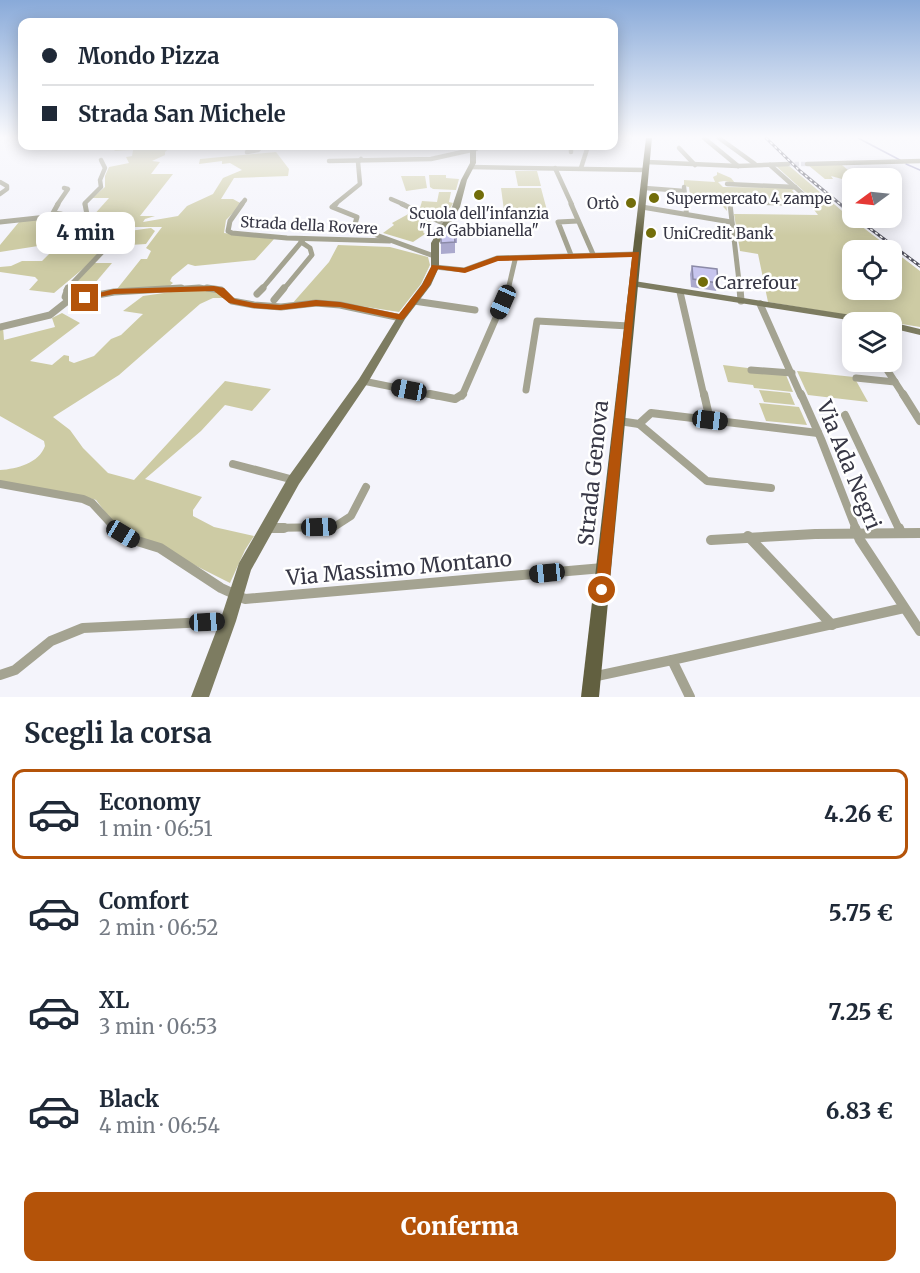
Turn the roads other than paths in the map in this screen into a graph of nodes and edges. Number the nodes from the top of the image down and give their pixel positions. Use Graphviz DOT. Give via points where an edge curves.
graph roads {
  1 [pos="104,171"];
  2 [pos="358,171"];
  3 [pos="469,171"];
  4 [pos="556,171"];
  5 [pos="647,171"];
  6 [pos="776,171"];
  7 [pos="0,182"];
  8 [pos="728,184"];
  9 [pos="795,187"];
  10 [pos="64,188"];
  11 [pos="645,188"];
  12 [pos="0,194"];
  13 [pos="391,199"];
  14 [pos="245,200"];
  15 [pos="642,207"];
  16 [pos="686,213"];
  17 [pos="88,217"];
  18 [pos="578,221"];
  19 [pos="731,222"];
  20 [pos="1,223"];
  21 [pos="447,225"];
  22 [pos="390,241"];
  23 [pos="593,254"];
  24 [pos="636,254"];
  25 [pos="571,255"];
  26 [pos="515,260"];
  27 [pos="434,262"];
  28 [pos="634,284"];
  29 [pos="680,292"];
  30 [pos="257,294"];
  31 [pos="69,300"];
  32 [pos="274,300"];
  33 [pos="414,301"];
  34 [pos="741,301"];
  35 [pos="760,304"];
  36 [pos="475,310"];
  37 [pos="401,318"];
  38 [pos="842,319"];
  39 [pos="629,326"];
  40 [pos="0,327"];
  41 [pos="902,328"];
  42 [pos="920,332"];
  43 [pos="751,370"];
  44 [pos="888,372"];
  45 [pos="792,374"];
  46 [pos="856,378"];
  47 [pos="363,381"];
  48 [pos="895,382"];
  49 [pos="526,390"];
  50 [pos="845,414"];
  51 [pos="710,420"];
  52 [pos="619,421"];
  53 [pos="920,421"];
  54 [pos="639,424"];
  55 [pos="818,433"];
  56 [pos="233,464"];
  57 [pos="294,480"];
  58 [pos="0,484"];
  59 [pos="366,487"];
  60 [pos="771,488"];
  61 [pos="266,528"];
  62 [pos="858,532"];
  63 [pos="901,533"];
  64 [pos="920,533"];
  65 [pos="748,536"];
  66 [pos="711,540"];
  67 [pos="604,568"];
  68 [pos="234,594"];
  69 [pos="904,608"];
  70 [pos="228,621"];
  71 [pos="832,625"];
  72 [pos="920,631"];
  73 [pos="672,660"];
  74 [pos="0,675"];
  75 [pos="592,677"];
  76 [pos="200,697"];
  77 [pos="590,697"];
  78 [pos="690,697"];
  1 -- 17 [label="street" via="101,187 86,202"];
  2 -- 22 [label="street, Strada della Rovere" via="359,186 331,206 357,217 357,228"];
  3 -- 21 [label="street"];
  4 -- 18 [label="street"];
  5 -- 11 [label="main road, Strada Genova"];
  6 -- 9 [label="street"];
  7 -- 12 [label="street" via="7,189"];
  8 -- 9 [label="street"];
  9 -- 19 [label="street" via="814,204 730,202"];
  10 -- 17 [label="street" via="68,189 53,213"];
  11 -- 15 [label="main road, Strada Genova"];
  11 -- 16 [label="street" via="684,189"];
  13 -- 21 [label="street"];
  14 -- 22 [label="street, Strada della Rovere" via="230,221 228,231 232,233"];
  15 -- 16 [label="street"];
  15 -- 24 [label="main road, Strada Genova"];
  16 -- 19 [label="street"];
  17 -- 20 [label="street"];
  17 -- 31 [label="street" via="80,244 106,248 65,291"];
  18 -- 23 [label="street"];
  18 -- 25 [label="street" via="558,222"];
  19 -- 34 [label="street"];
  21 -- 27 [label="street" via="435,243"];
  22 -- 27 [label="street, Strada della Rovere"];
  23 -- 24 [label="street, Strada della Rovere"];
  23 -- 25 [label="street, Strada della Rovere"];
  24 -- 28 [label="main road, Strada Genova"];
  25 -- 27 [label="street, Strada della Rovere" via="497,258 465,270"];
  26 -- 47 [label="street" via="510,286 462,396 454,399"];
  27 -- 33 [label="street" via="426,285"];
  28 -- 29 [label="street"];
  28 -- 39 [label="main road, Strada Genova"];
  29 -- 34 [label="street"];
  29 -- 51 [label="street"];
  30 -- 32 [label="street" via="302,241 312,255"];
  31 -- 37 [label="street" via="114,292 199,287 221,290 232,301 254,305 340,305"];
  31 -- 40 [label="street" via="50,315"];
  33 -- 36 [label="street"];
  33 -- 37 [label="street"];
  34 -- 35 [label="street"];
  35 -- 38 [label="street"];
  35 -- 45 [label="street, Via Ada Negri"];
  37 -- 47 [label="street"];
  39 -- 49 [label="street" via="537,321"];
  39 -- 52 [label="main road, Strada Genova"];
  41 -- 42 [label="street"];
  43 -- 45 [label="street"];
  44 -- 48 [label="street"];
  45 -- 55 [label="street, Via Ada Negri"];
  46 -- 48 [label="street"];
  47 -- 57 [label="street"];
  48 -- 53 [label="street"];
  50 -- 63 [label="street"];
  51 -- 54 [label="street" via="651,413"];
  51 -- 55 [label="street"];
  52 -- 54 [label="street"];
  52 -- 67 [label="main road, Strada Genova"];
  54 -- 60 [label="street" via="707,481"];
  55 -- 62 [label="street, Via Ada Negri"];
  56 -- 57 [label="street"];
  57 -- 61 [label="street"];
  58 -- 68 [label="street" via="92,503 112,527 134,540 160,548"];
  59 -- 61 [label="street" via="353,516 344,523 334,527"];
  61 -- 68 [label="street"];
  62 -- 63 [label="street"];
  62 -- 65 [label="street"];
  62 -- 69 [label="street, Via Ada Negri" via="864,548"];
  63 -- 64 [label="street"];
  65 -- 66 [label="street"];
  65 -- 71 [label="street"];
  67 -- 68 [label="street, Via Massimo Montano" via="245,599"];
  67 -- 75 [label="main road, Strada Genova"];
  68 -- 70 [label="street"];
  69 -- 71 [label="street"];
  69 -- 72 [label="street, Via Ada Negri"];
  70 -- 74 [label="street" via="83,628 51,641 15,670"];
  70 -- 76 [label="street"];
  71 -- 73 [label="street"];
  73 -- 75 [label="street"];
  73 -- 78 [label="street"];
  75 -- 77 [label="main road, Strada Genova"];
}
